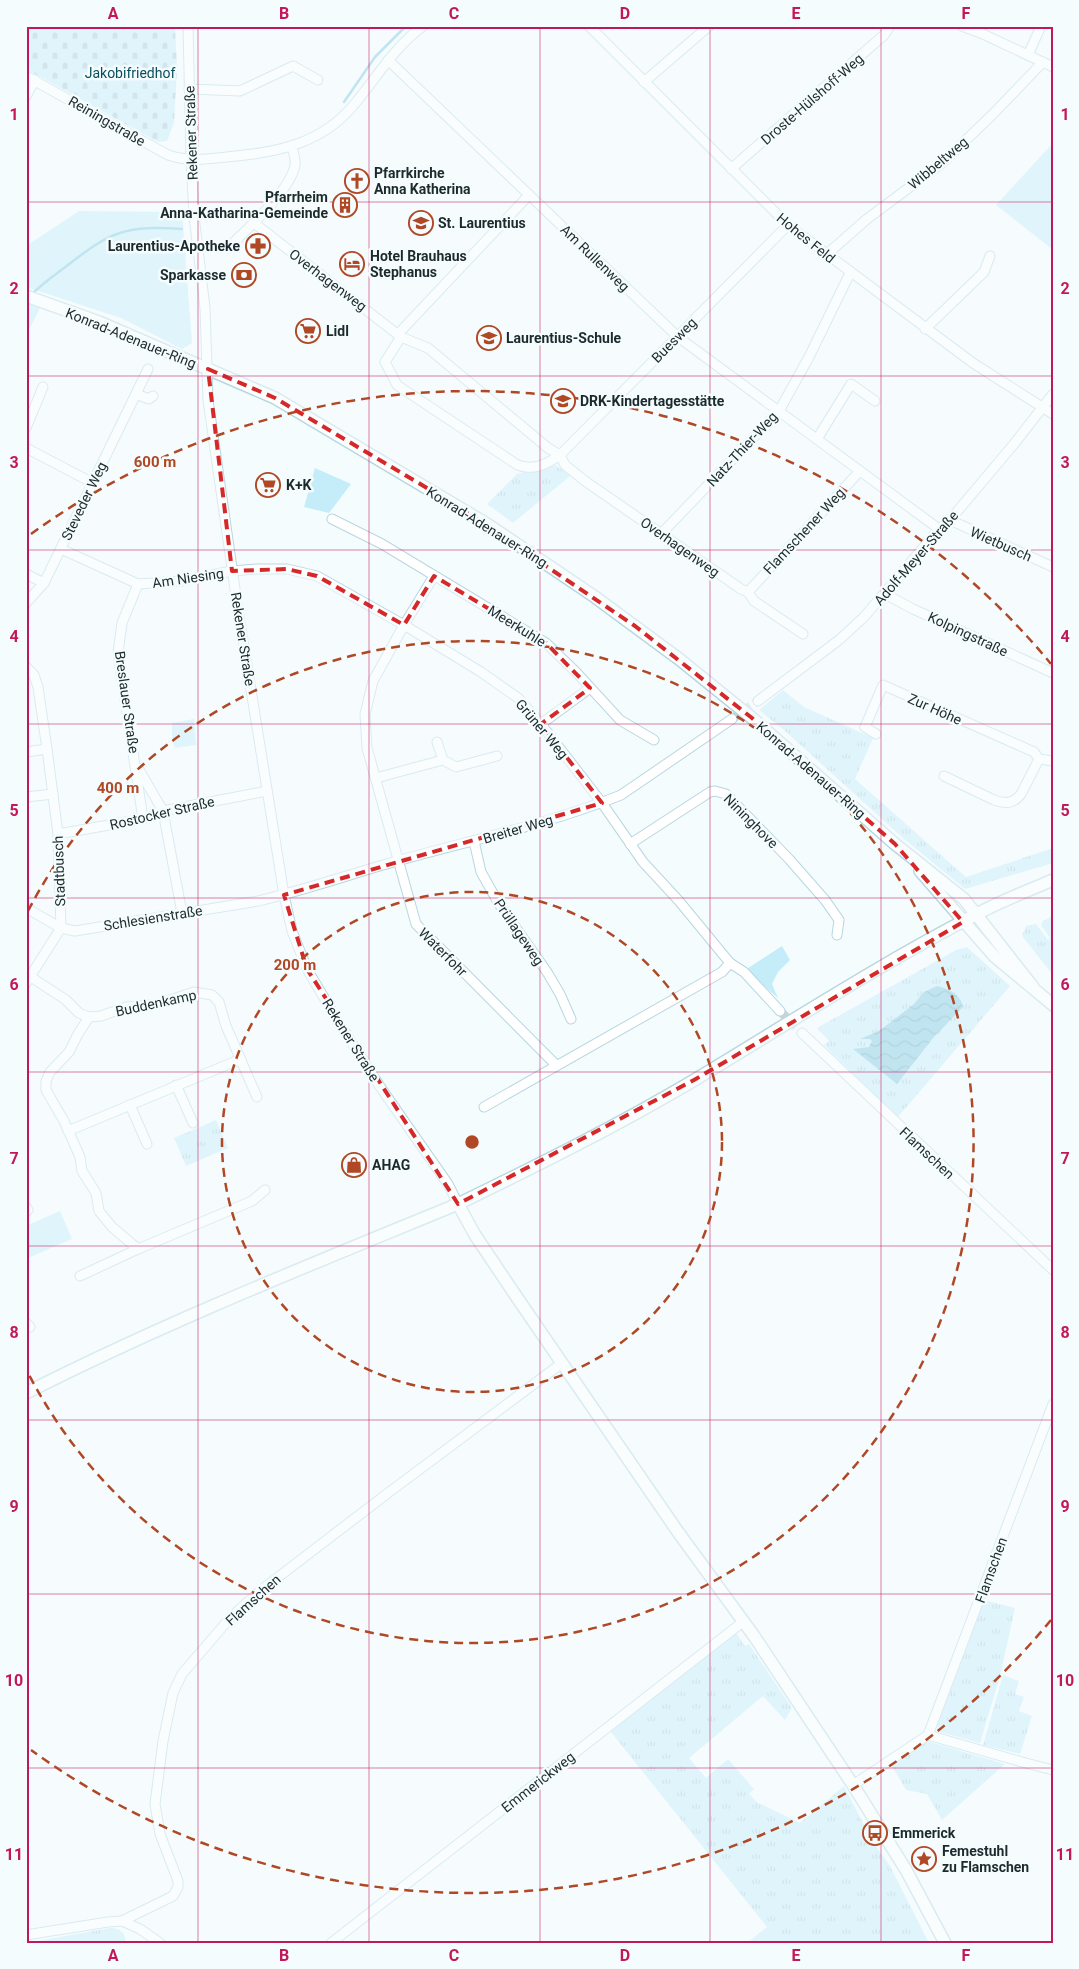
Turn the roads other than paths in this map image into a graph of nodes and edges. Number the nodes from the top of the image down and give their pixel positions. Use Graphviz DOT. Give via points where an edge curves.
graph roads {
  1 [pos="188,26"];
  2 [pos="423,26"];
  3 [pos="589,26"];
  4 [pos="709,26"];
  5 [pos="890,26"];
  6 [pos="962,26"];
  7 [pos="1041,26"];
  8 [pos="985,30"];
  9 [pos="1028,55"];
  10 [pos="388,60"];
  11 [pos="1043,62"];
  12 [pos="1053,67"];
  13 [pos="30,78"];
  14 [pos="318,80"];
  15 [pos="644,82"];
  16 [pos="189,89"];
  17 [pos="26,96"];
  18 [pos="292,146"];
  19 [pos="191,160"];
  20 [pos="731,169"];
  21 [pos="529,195"];
  22 [pos="254,223"];
  23 [pos="788,225"];
  24 [pos="228,248"];
  25 [pos="826,255"];
  26 [pos="990,256"];
  27 [pos="850,273"];
  28 [pos="26,296"];
  29 [pos="925,329"];
  30 [pos="400,336"];
  31 [pos="678,337"];
  32 [pos="148,369"];
  33 [pos="208,369"];
  34 [pos="43,387"];
  35 [pos="136,394"];
  36 [pos="1053,394"];
  37 [pos="153,396"];
  38 [pos="875,401"];
  39 [pos="1042,409"];
  40 [pos="779,411"];
  41 [pos="1053,414"];
  42 [pos="26,428"];
  43 [pos="817,439"];
  44 [pos="26,448"];
  45 [pos="560,456"];
  46 [pos="860,471"];
  47 [pos="93,483"];
  48 [pos="332,519"];
  49 [pos="950,520"];
  50 [pos="939,530"];
  51 [pos="660,534"];
  52 [pos="61,549"];
  53 [pos="1053,567"];
  54 [pos="232,571"];
  55 [pos="26,574"];
  56 [pos="434,576"];
  57 [pos="44,583"];
  58 [pos="138,584"];
  59 [pos="748,592"];
  60 [pos="885,594"];
  61 [pos="26,603"];
  62 [pos="404,625"];
  63 [pos="803,634"];
  64 [pos="26,666"];
  65 [pos="1053,673"];
  66 [pos="590,688"];
  67 [pos="758,701"];
  68 [pos="732,719"];
  69 [pos="541,724"];
  70 [pos="876,734"];
  71 [pos="654,740"];
  72 [pos="437,742"];
  73 [pos="47,750"];
  74 [pos="26,752"];
  75 [pos="497,756"];
  76 [pos="1040,758"];
  77 [pos="443,760"];
  78 [pos="1053,761"];
  79 [pos="136,763"];
  80 [pos="944,776"];
  81 [pos="376,778"];
  82 [pos="267,791"];
  83 [pos="52,794"];
  84 [pos="26,797"];
  85 [pos="602,803"];
  86 [pos="163,811"];
  87 [pos="143,819"];
  88 [pos="58,834"];
  89 [pos="474,841"];
  90 [pos="630,844"];
  91 [pos="895,844"];
  92 [pos="398,860"];
  93 [pos="1053,880"];
  94 [pos="284,895"];
  95 [pos="26,908"];
  96 [pos="182,912"];
  97 [pos="976,915"];
  98 [pos="964,922"];
  99 [pos="61,928"];
  100 [pos="837,935"];
  101 [pos="730,963"];
  102 [pos="29,980"];
  103 [pos="1033,987"];
  104 [pos="1053,1005"];
  105 [pos="780,1011"];
  106 [pos="89,1017"];
  107 [pos="571,1019"];
  108 [pos="802,1034"];
  109 [pos="240,1059"];
  110 [pos="556,1065"];
  111 [pos="176,1085"];
  112 [pos="257,1096"];
  113 [pos="130,1105"];
  114 [pos="484,1107"];
  115 [pos="193,1123"];
  116 [pos="68,1131"];
  117 [pos="147,1144"];
  118 [pos="265,1190"];
  119 [pos="458,1204"];
  120 [pos="26,1208"];
  121 [pos="26,1212"];
  122 [pos="138,1249"];
  123 [pos="1053,1270"];
  124 [pos="80,1276"];
  125 [pos="562,1363"];
  126 [pos="26,1394"];
  127 [pos="1053,1404"];
  128 [pos="744,1621"];
  129 [pos="928,1735"];
  130 [pos="1053,1770"];
  131 [pos="854,1785"];
  132 [pos="122,1921"];
  133 [pos="26,1936"];
  134 [pos="160,1943"];
  135 [pos="331,1943"];
  136 [pos="945,1943"];
  1 -- 16 [label="street, Rekener Straße"];
  2 -- 10 [label="street, Reiningstraße"];
  3 -- 15 [label="street, Hohes Feld"];
  4 -- 15 [label="street"];
  5 -- 20 [label="street, Droste-Hülshoff-Weg" via="884,35"];
  6 -- 8 [label="street"];
  7 -- 9 [label="street"];
  8 -- 9 [label="street"];
  9 -- 11 [label="street"];
  10 -- 18 [label="street, Reiningstraße" via="343,116 314,138"];
  10 -- 21 [label="street, Am Rullenweg"];
  11 -- 12 [label="street"];
  11 -- 25 [label="street, Wibbeltweg" via="942,163 867,219"];
  13 -- 17 [label="street"];
  13 -- 19 [label="street, Reiningstraße" via="163,154"];
  14 -- 16 [label="street" via="293,66 240,91"];
  15 -- 20 [label="street, Hohes Feld"];
  16 -- 19 [label="street, Rekener Straße"];
  18 -- 19 [label="street, Reiningstraße" via="257,154"];
  18 -- 22 [label="street" via="296,164 291,179"];
  19 -- 33 [label="street, Rekener Straße"];
  20 -- 23 [label="street, Hohes Feld"];
  21 -- 30 [label="street"];
  21 -- 31 [label="street, Am Rullenweg"];
  22 -- 24 [label="street"];
  22 -- 30 [label="street, Overhagenweg"];
  23 -- 25 [label="street, Hohes Feld"];
  23 -- 31 [label="street, Buesweg"];
  25 -- 27 [label="street, Hohes Feld"];
  26 -- 29 [label="street" via="984,272"];
  27 -- 29 [label="street, Hohes Feld"];
  27 -- 40 [label="street, Natz-Thier-Weg" via="810,357"];
  28 -- 33 [label="main road, Konrad-Adenauer-Ring" via="99,322"];
  29 -- 39 [label="street, Hohes Feld"];
  30 -- 45 [label="street, Overhagenweg" via="428,348"];
  30 -- 45 [label="street" via="385,362 397,385 521,466 536,467"];
  31 -- 40 [label="street, Am Rullenweg"];
  31 -- 45 [label="street, Buesweg"];
  32 -- 35 [label="street, Steveder Weg"];
  33 -- 54 [label="street, Rekener Straße" via="208,400"];
  33 -- 91 [label="main road, Konrad-Adenauer-Ring" via="299,411 487,524 595,597 752,718"];
  34 -- 42 [label="street"];
  35 -- 37 [label="street" via="148,399"];
  35 -- 47 [label="street, Steveder Weg"];
  36 -- 39 [label="street, Adolf-Meyer-Straße"];
  38 -- 43 [label="street" via="850,384"];
  39 -- 41 [label="street, Hohes Feld"];
  39 -- 49 [label="street, Adolf-Meyer-Straße"];
  40 -- 43 [label="street, Am Rullenweg"];
  40 -- 51 [label="street, Natz-Thier-Weg"];
  43 -- 46 [label="street, Am Rullenweg"];
  44 -- 47 [label="street"];
  45 -- 51 [label="street, Overhagenweg" via="585,481"];
  46 -- 50 [label="street, Am Rullenweg"];
  46 -- 59 [label="street, Flamschener Weg"];
  47 -- 52 [label="street, Steveder Weg"];
  48 -- 56 [label="street, Meerkuhle"];
  49 -- 50 [label="street, Adolf-Meyer-Straße"];
  49 -- 53 [label="street, Wietbusch"];
  50 -- 60 [label="street, Adolf-Meyer-Straße"];
  51 -- 59 [label="street, Overhagenweg"];
  52 -- 57 [label="street, Steveder Weg"];
  52 -- 58 [label="street, Am Niesing"];
  54 -- 58 [label="street, Am Niesing" via="181,581"];
  54 -- 62 [label="street, Grüner Weg" via="287,569 317,576"];
  54 -- 82 [label="street, Rekener Straße"];
  55 -- 57 [label="street"];
  56 -- 62 [label="street"];
  56 -- 66 [label="street, Meerkuhle" via="546,643"];
  57 -- 61 [label="street, Steveder Weg"];
  58 -- 79 [label="street, Breslauer Straße" via="122,624 118,653"];
  59 -- 63 [label="street, Overhagenweg" via="754,601"];
  60 -- 65 [label="street, Kolpingstraße"];
  60 -- 67 [label="street, Adolf-Meyer-Straße" via="839,640"];
  62 -- 69 [label="street, Grüner Weg" via="518,698"];
  62 -- 81 [label="street, Waterfohr" via="369,694 366,735"];
  64 -- 73 [label="street, Stadtbusch" via="38,687"];
  66 -- 69 [label="street"];
  66 -- 71 [label="street, Meerkuhle" via="620,720"];
  68 -- 85 [label="street, Breiter Weg" via="621,795"];
  69 -- 85 [label="street, Grüner Weg"];
  70 -- 76 [label="street, Zur Höhe" via="865,727 883,685 1034,752"];
  72 -- 77 [label="street"];
  73 -- 74 [label="street"];
  73 -- 83 [label="street, Stadtbusch"];
  75 -- 77 [label="street" via="456,767"];
  76 -- 78 [label="street, Zur Höhe"];
  76 -- 80 [label="street" via="1018,799 1008,803 1002,804"];
  77 -- 81 [label="street"];
  79 -- 86 [label="street, Breslauer Straße"];
  79 -- 87 [label="street, Breslauer Straße"];
  81 -- 92 [label="street, Waterfohr"];
  82 -- 86 [label="street, Rostocker Straße"];
  82 -- 94 [label="street, Rekener Straße"];
  83 -- 84 [label="street"];
  83 -- 88 [label="street, Stadtbusch"];
  85 -- 89 [label="street, Breiter Weg"];
  85 -- 90 [label="street, Grüner Weg"];
  86 -- 87 [label="street, Rostocker Straße"];
  86 -- 96 [label="street, Breslauer Straße"];
  87 -- 88 [label="street, Rostocker Straße"];
  88 -- 99 [label="street, Stadtbusch"];
  89 -- 92 [label="street, Breiter Weg"];
  89 -- 107 [label="street, Prüllageweg" via="481,872 499,904 547,972"];
  90 -- 100 [label="street, Nininghove" via="710,792 721,792 731,798 826,900 839,920"];
  90 -- 101 [label="street, Grüner Weg"];
  91 -- 97 [label="main road" via="964,899"];
  91 -- 98 [label="main road"];
  92 -- 94 [label="street, Breiter Weg"];
  92 -- 110 [label="street, Waterfohr" via="416,924"];
  93 -- 97 [label="main road"];
  94 -- 96 [label="street, Schlesienstraße"];
  94 -- 119 [label="street, Rekener Straße" via="292,931 307,969"];
  95 -- 99 [label="street, Schlesienstraße"];
  96 -- 99 [label="street, Schlesienstraße" via="76,931"];
  97 -- 98 [label="main road"];
  97 -- 103 [label="main road"];
  98 -- 103 [label="main road" via="994,956"];
  98 -- 119 [label="main road" via="849,986 694,1080 572,1147"];
  99 -- 102 [label="street"];
  101 -- 105 [label="street, Grüner Weg" via="744,972"];
  101 -- 110 [label="street" via="722,972 630,1026"];
  102 -- 106 [label="street"];
  103 -- 104 [label="main road"];
  106 -- 109 [label="street, Buddenkamp" via="126,1006 158,1004 194,992 205,992 219,1002"];
  106 -- 116 [label="street" via="69,1052 46,1081 46,1090"];
  108 -- 123 [label="street, Flamschen"];
  109 -- 111 [label="street"];
  109 -- 112 [label="street, Buddenkamp"];
  110 -- 114 [label="street"];
  111 -- 113 [label="street"];
  111 -- 115 [label="street"];
  113 -- 116 [label="street"];
  113 -- 117 [label="street"];
  116 -- 122 [label="street" via="80,1157 82,1171 96,1193 99,1211"];
  118 -- 122 [label="street" via="252,1201"];
  119 -- 125 [label="main road" via="475,1235"];
  119 -- 126 [label="main road" via="166,1326"];
  120 -- 121 [label="street"];
  122 -- 124 [label="street"];
  125 -- 128 [label="main road" via="678,1532"];
  125 -- 132 [label="street, Flamschen" via="260,1591 231,1617 182,1674 173,1693 154,1804 160,1834 178,1887 173,1896"];
  127 -- 129 [label="street, Flamschen"];
  128 -- 131 [label="main road"];
  128 -- 135 [label="street, Emmerickweg"];
  129 -- 130 [label="street"];
  129 -- 131 [label="street"];
  131 -- 136 [label="main road" via="906,1870"];
  132 -- 133 [label="street"];
  132 -- 134 [label="street"];
}
